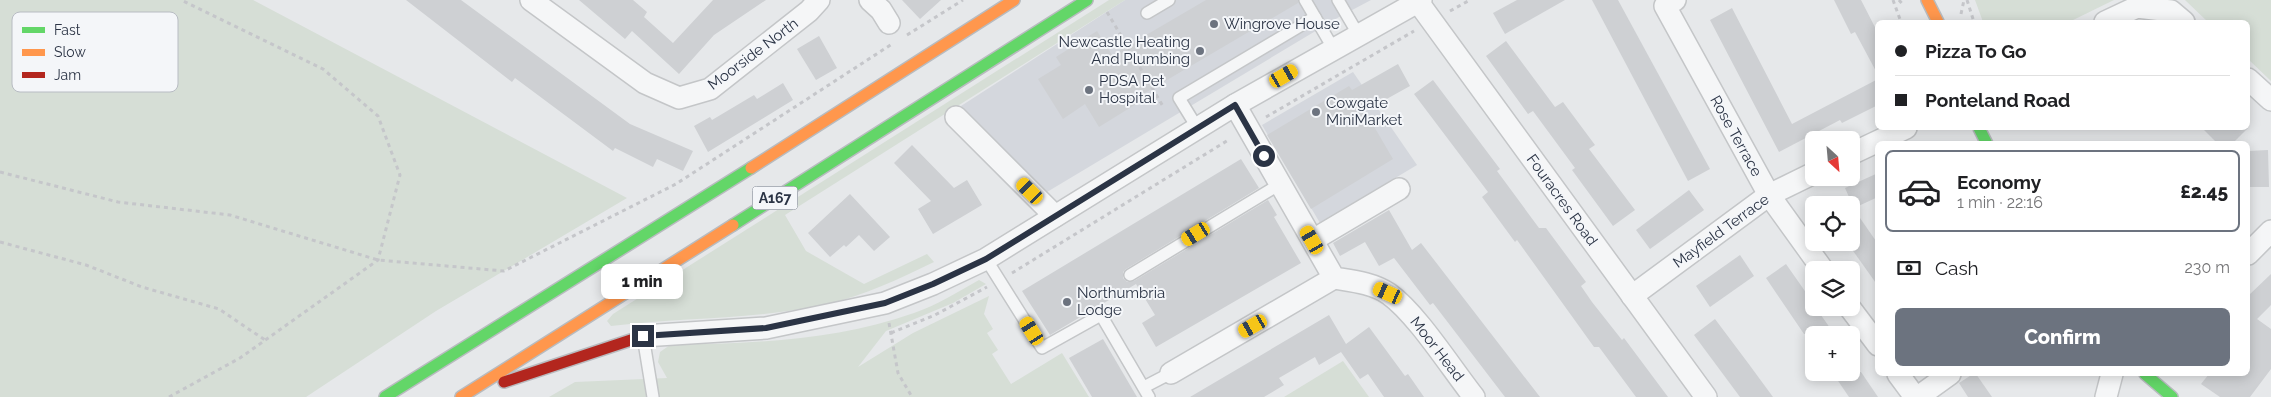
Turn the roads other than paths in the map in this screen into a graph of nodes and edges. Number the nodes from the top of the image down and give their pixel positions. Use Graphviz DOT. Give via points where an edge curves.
graph roads {
  1 [pos="532,0"];
  2 [pos="819,0"];
  3 [pos="870,0"];
  4 [pos="1014,0"];
  5 [pos="1087,0"];
  6 [pos="1169,0"];
  7 [pos="1305,0"];
  8 [pos="1338,0"];
  9 [pos="1675,0"];
  10 [pos="1927,0"];
  11 [pos="1419,1"];
  12 [pos="1935,11"];
  13 [pos="1147,13"];
  14 [pos="1315,17"];
  15 [pos="2109,20"];
  16 [pos="2182,20"];
  17 [pos="896,30"];
  18 [pos="1358,34"];
  19 [pos="1333,48"];
  20 [pos="2250,81"];
  21 [pos="2271,100"];
  22 [pos="1235,105"];
  23 [pos="956,117"];
  24 [pos="1194,122"];
  25 [pos="1902,130"];
  26 [pos="1878,141"];
  27 [pos="1875,143"];
  28 [pos="1860,150"];
  29 [pos="1805,177"];
  30 [pos="1280,184"];
  31 [pos="1399,189"];
  32 [pos="1769,195"];
  33 [pos="1055,216"];
  34 [pos="2271,231"];
  35 [pos="1312,240"];
  36 [pos="2250,252"];
  37 [pos="986,259"];
  38 [pos="1817,261"];
  39 [pos="1130,275"];
  40 [pos="1334,278"];
  41 [pos="1632,296"];
  42 [pos="1856,316"];
  43 [pos="643,336"];
  44 [pos="1875,341"];
  45 [pos="1171,373"];
  46 [pos="1900,376"];
  47 [pos="1947,376"];
  48 [pos="2111,376"];
  49 [pos="2147,376"];
  50 [pos="1146,392"];
  51 [pos="385,397"];
  52 [pos="462,397"];
  53 [pos="653,397"];
  54 [pos="1474,397"];
  55 [pos="1706,397"];
  56 [pos="1916,397"];
  57 [pos="2106,397"];
  58 [pos="2167,397"];
  1 -- 2 [label="street, Moorside North" via="646,83 679,98 710,89 810,11"];
  3 -- 17 [label="street"];
  4 -- 51 [label="highway, A167"];
  5 -- 52 [label="highway, A167"];
  6 -- 13 [label="lane"];
  7 -- 14 [label="lane"];
  8 -- 18 [label="lane"];
  9 -- 32 [label="street, Rose Terrace" via="1664,6"];
  10 -- 12 [label="highway"];
  11 -- 18 [label="street"];
  11 -- 41 [label="street, Fouracres Road"];
  14 -- 19 [label="lane"];
  14 -- 24 [label="lane" via="1179,98"];
  15 -- 16 [label="street" via="2137,7 2171,11"];
  18 -- 19 [label="street"];
  19 -- 22 [label="street"];
  20 -- 21 [label="street"];
  22 -- 24 [label="street"];
  22 -- 30 [label="street"];
  23 -- 33 [label="street"];
  24 -- 33 [label="street"];
  25 -- 26 [label="street"];
  27 -- 28 [label="street"];
  29 -- 32 [label="street, Mayfield Terrace"];
  30 -- 35 [label="street"];
  30 -- 39 [label="lane"];
  31 -- 35 [label="street"];
  32 -- 38 [label="street, Rose Terrace"];
  32 -- 41 [label="street, Mayfield Terrace"];
  33 -- 37 [label="street"];
  34 -- 36 [label="street"];
  35 -- 40 [label="street"];
  37 -- 43 [label="street" via="885,303 766,328"];
  37 -- 50 [label="lane" via="1042,348 1101,315"];
  40 -- 45 [label="street"];
  40 -- 54 [label="street, Moor Head" via="1363,282 1388,293 1407,311"];
  41 -- 55 [label="street, Fouracres Road"];
  42 -- 44 [label="street"];
  43 -- 52 [label="highway"];
  43 -- 53 [label="lane"];
  45 -- 50 [label="lane"];
  46 -- 56 [label="street"];
  47 -- 56 [label="street"];
  48 -- 57 [label="street"];
  49 -- 58 [label="highway"];
}
